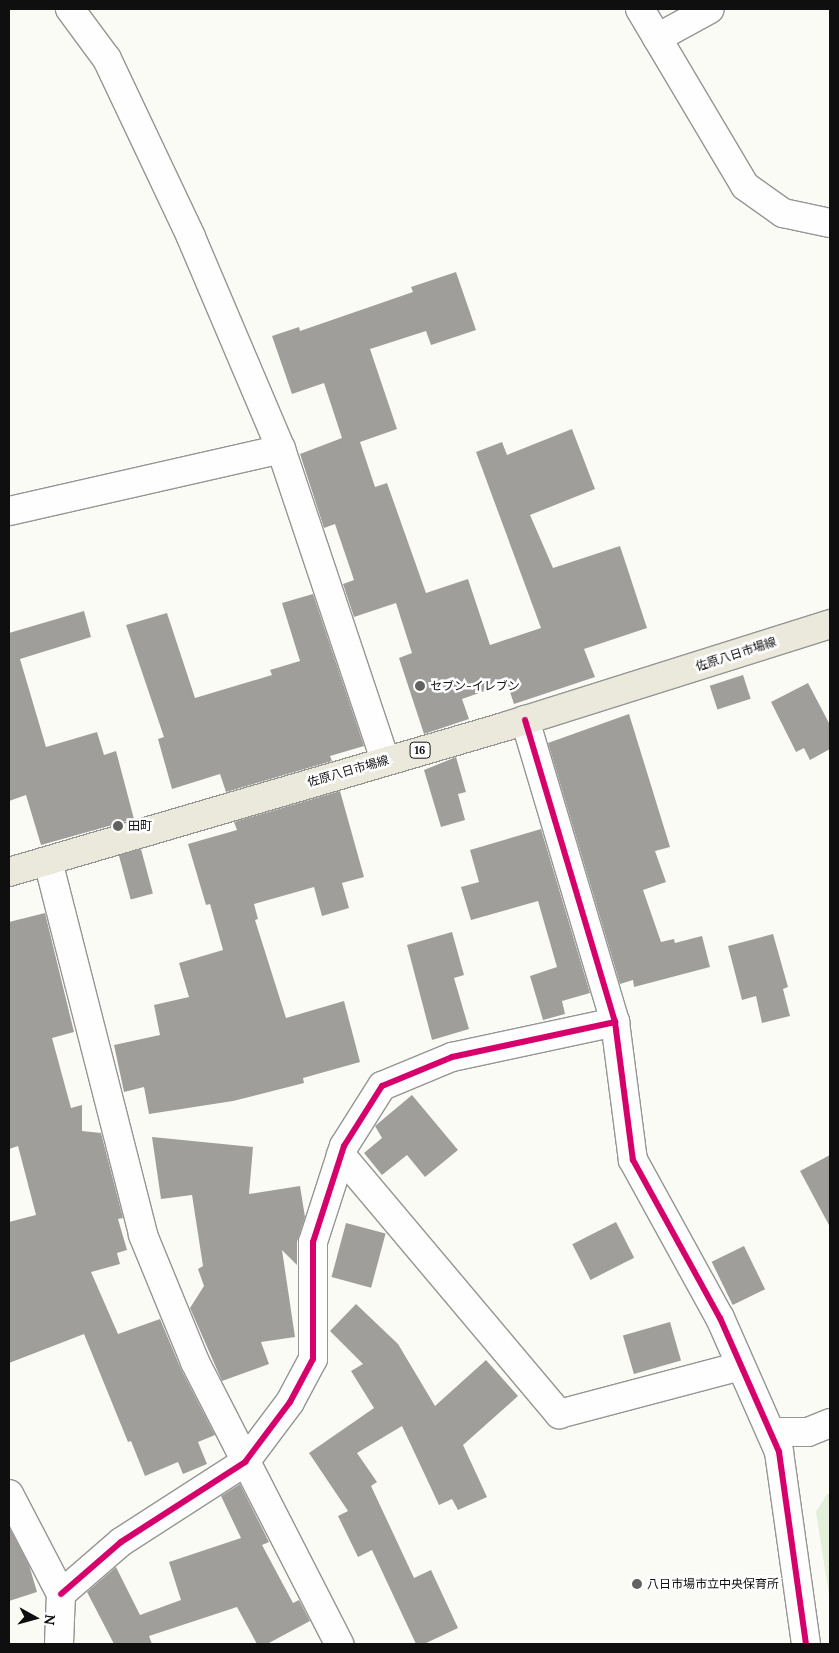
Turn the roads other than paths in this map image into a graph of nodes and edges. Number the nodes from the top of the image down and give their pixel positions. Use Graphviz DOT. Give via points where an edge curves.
graph roads {
  1 [pos="70,9"];
  2 [pos="640,9"];
  3 [pos="710,9"];
  4 [pos="657,38"];
  5 [pos="830,223"];
  6 [pos="281,450"];
  7 [pos="9,511"];
  8 [pos="830,624"];
  9 [pos="525,720"];
  10 [pos="384,760"];
  11 [pos="48,860"];
  12 [pos="9,872"];
  13 [pos="616,1022"];
  14 [pos="341,1155"];
  15 [pos="742,1366"];
  16 [pos="830,1423"];
  17 [pos="771,1432"];
  18 [pos="245,1462"];
  19 [pos="9,1494"];
  20 [pos="61,1594"];
  21 [pos="59,1644"];
  22 [pos="339,1644"];
  23 [pos="806,1644"];
  1 -- 6 [label="street" via="107,59 191,237"];
  2 -- 4 [label="street"];
  3 -- 4 [label="street"];
  4 -- 5 [label="street" via="745,186 783,214"];
  6 -- 7 [label="street"];
  6 -- 10 [label="street"];
  8 -- 9 [label="main road, 佐原八日市場線 / 16"];
  9 -- 10 [label="main road, 佐原八日市場線 / 16"];
  9 -- 13 [label="street"];
  10 -- 11 [label="main road, 佐原八日市場線 / 16"];
  11 -- 12 [label="main road, 佐原八日市場線 / 16"];
  11 -- 18 [label="street" via="143,1235 195,1362"];
  13 -- 14 [label="street" via="452,1057 382,1086"];
  13 -- 15 [label="street" via="633,1160 720,1318"];
  14 -- 15 [label="street" via="559,1414"];
  14 -- 18 [label="street" via="313,1242 313,1359 290,1402"];
  15 -- 17 [label="street"];
  16 -- 17 [label="street" via="808,1432"];
  17 -- 23 [label="street" via="779,1452"];
  18 -- 20 [label="street" via="121,1542"];
  18 -- 22 [label="street"];
  19 -- 20 [label="street"];
  20 -- 21 [label="street"];
}
